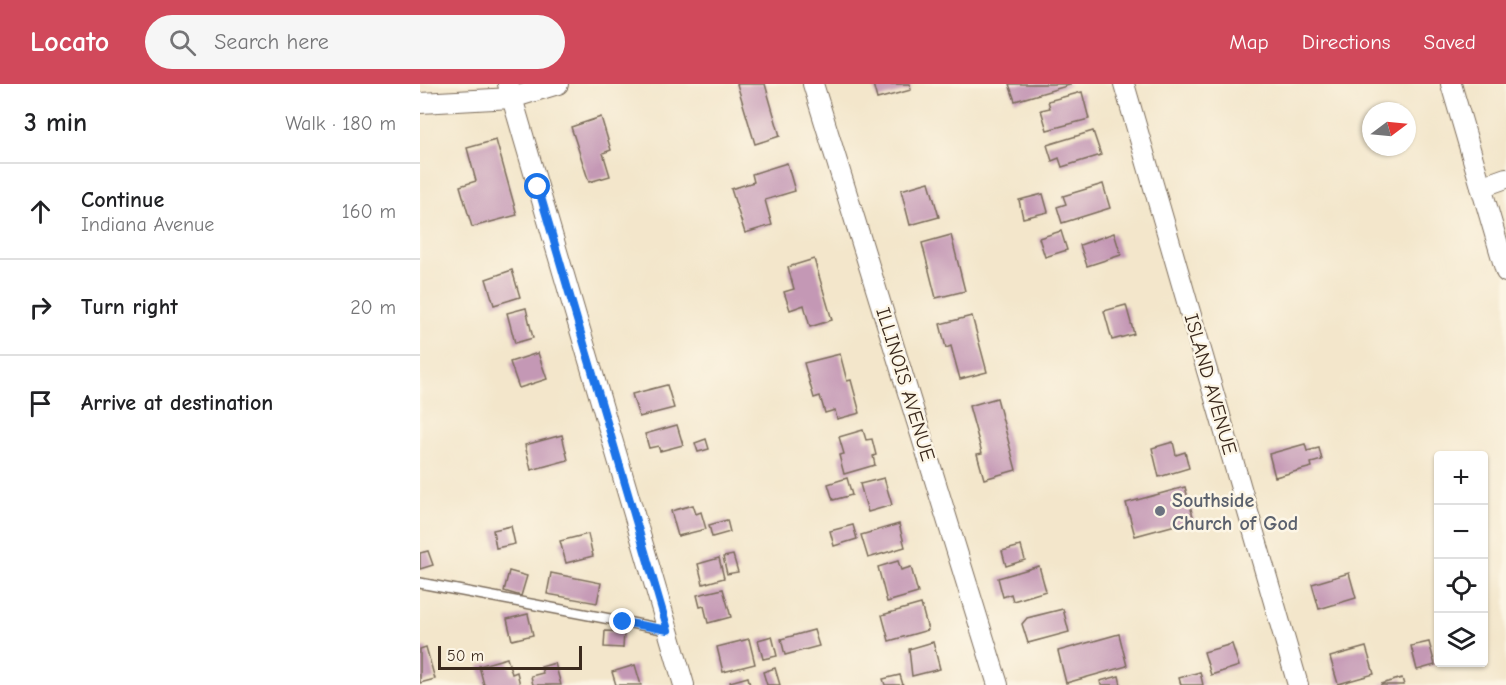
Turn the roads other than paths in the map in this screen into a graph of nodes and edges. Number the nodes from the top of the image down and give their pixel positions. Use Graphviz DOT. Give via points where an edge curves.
graph roads {
  1 [pos="558,84"];
  2 [pos="813,84"];
  3 [pos="1124,84"];
  4 [pos="1452,84"];
  5 [pos="510,91"];
  6 [pos="420,103"];
  7 [pos="1506,178"];
  8 [pos="1481,187"];
  9 [pos="1506,272"];
  10 [pos="420,583"];
  11 [pos="668,630"];
  12 [pos="684,685"];
  13 [pos="998,685"];
  14 [pos="1298,685"];
  1 -- 5 [label="street"];
  2 -- 13 [label="street, ILLINOIS AVENUE"];
  3 -- 14 [label="street, ISLAND AVENUE"];
  4 -- 8 [label="street"];
  5 -- 6 [label="street"];
  5 -- 11 [label="street"];
  7 -- 8 [label="street"];
  8 -- 9 [label="street"];
  10 -- 11 [label="lane"];
  11 -- 12 [label="street"];
}
